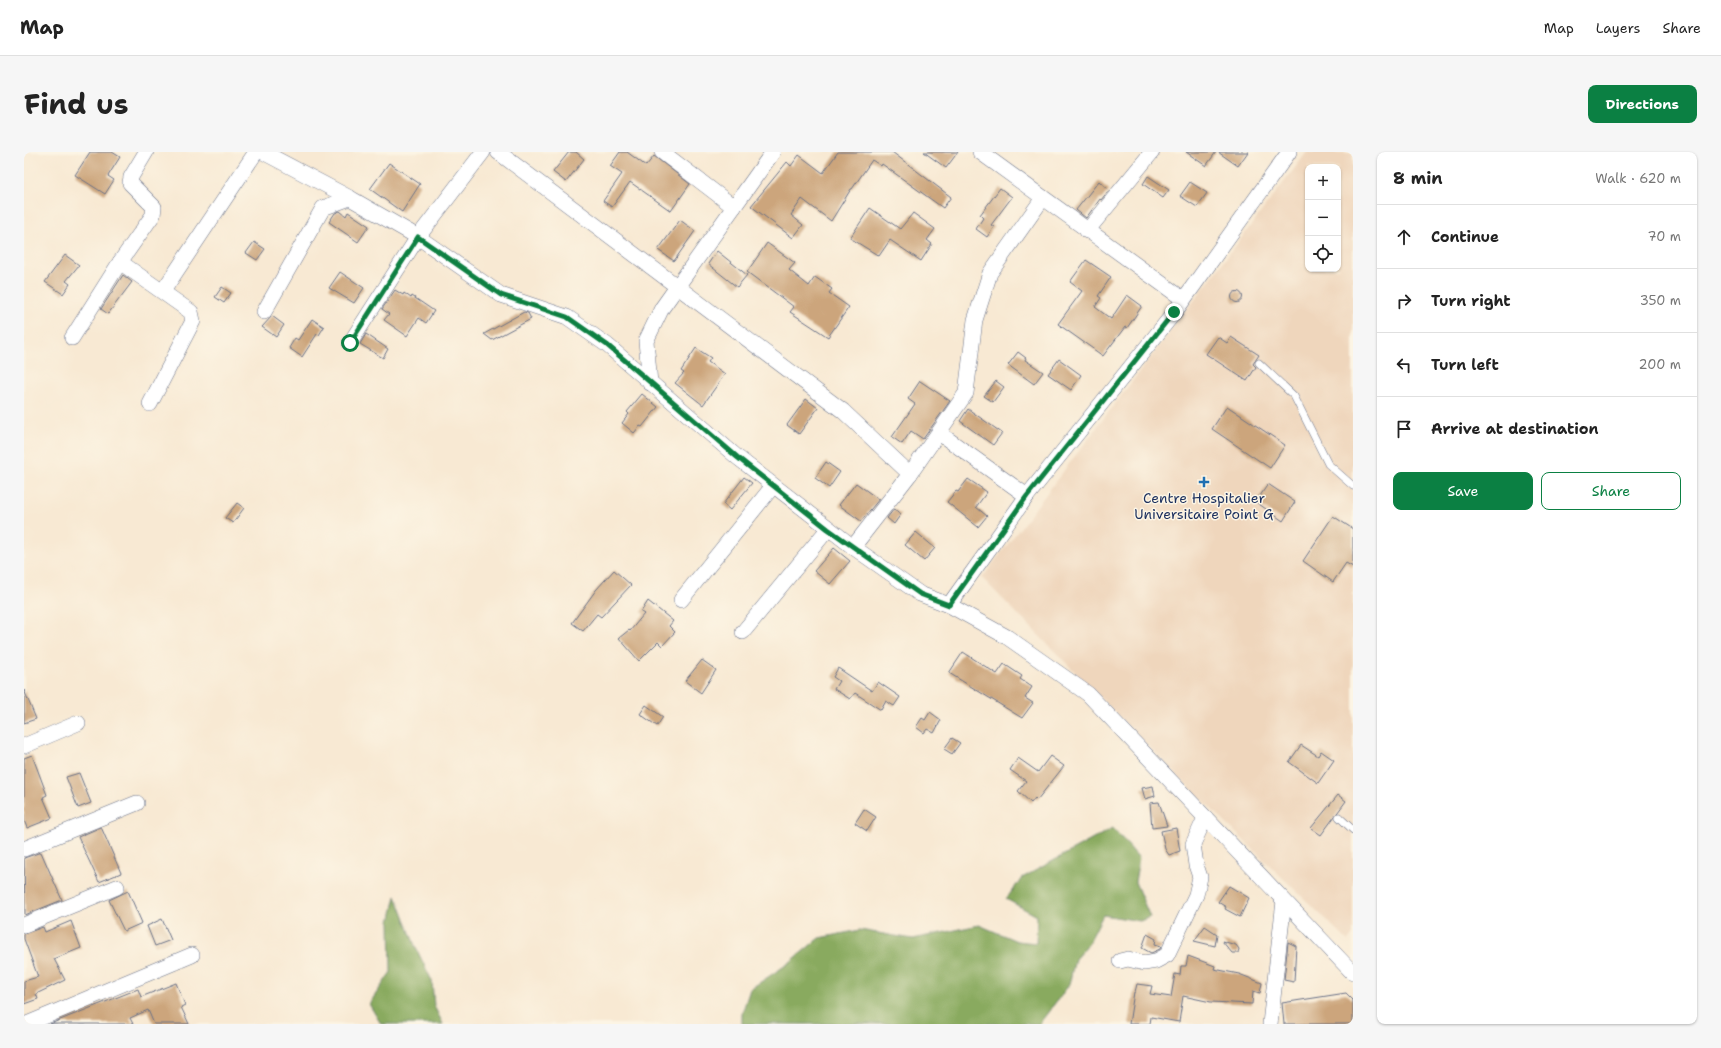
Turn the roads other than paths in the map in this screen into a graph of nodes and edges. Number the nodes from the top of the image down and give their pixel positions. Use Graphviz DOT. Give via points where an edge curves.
graph roads {
  1 [pos="146,152"];
  2 [pos="256,152"];
  3 [pos="263,152"];
  4 [pos="483,152"];
  5 [pos="498,152"];
  6 [pos="662,152"];
  7 [pos="773,152"];
  8 [pos="980,152"];
  9 [pos="1152,152"];
  10 [pos="1289,152"];
  11 [pos="350,198"];
  12 [pos="1043,198"];
  13 [pos="734,207"];
  14 [pos="1087,231"];
  15 [pos="418,237"];
  16 [pos="120,262"];
  17 [pos="678,286"];
  18 [pos="163,291"];
  19 [pos="1183,299"];
  20 [pos="264,312"];
  21 [pos="72,338"];
  22 [pos="350,343"];
  23 [pos="1259,363"];
  24 [pos="650,382"];
  25 [pos="150,404"];
  26 [pos="939,433"];
  27 [pos="910,474"];
  28 [pos="773,486"];
  29 [pos="1353,486"];
  30 [pos="1027,496"];
  31 [pos="828,529"];
  32 [pos="853,547"];
  33 [pos="681,600"];
  34 [pos="949,605"];
  35 [pos="743,632"];
  36 [pos="78,723"];
  37 [pos="24,746"];
  38 [pos="137,803"];
  39 [pos="1339,817"];
  40 [pos="1205,818"];
  41 [pos="1353,830"];
  42 [pos="24,849"];
  43 [pos="117,887"];
  44 [pos="1284,901"];
  45 [pos="24,925"];
  46 [pos="192,955"];
  47 [pos="1120,961"];
  48 [pos="1353,973"];
  49 [pos="27,1024"];
  50 [pos="1270,1024"];
  1 -- 16 [label="street" via="131,176 130,183 154,207 153,215"];
  2 -- 18 [label="street"];
  3 -- 11 [label="street"];
  4 -- 15 [label="street"];
  5 -- 17 [label="street"];
  6 -- 13 [label="street"];
  7 -- 13 [label="street"];
  8 -- 12 [label="street"];
  9 -- 14 [label="street"];
  10 -- 19 [label="street"];
  11 -- 15 [label="street"];
  11 -- 20 [label="street" via="323,208"];
  12 -- 14 [label="street"];
  12 -- 26 [label="street" via="990,274 975,320 966,393"];
  13 -- 17 [label="street"];
  14 -- 19 [label="street"];
  15 -- 22 [label="street"];
  15 -- 24 [label="street" via="501,295 567,317 607,345"];
  16 -- 18 [label="street"];
  16 -- 21 [label="street"];
  17 -- 24 [label="street" via="662,308 646,341"];
  17 -- 27 [label="street" via="843,411"];
  18 -- 25 [label="street" via="191,312 193,321"];
  19 -- 30 [label="street"];
  23 -- 29 [label="lane" via="1294,396 1328,464"];
  24 -- 28 [label="street"];
  26 -- 27 [label="street"];
  26 -- 30 [label="street"];
  27 -- 32 [label="street"];
  28 -- 31 [label="street"];
  28 -- 33 [label="street"];
  30 -- 34 [label="street"];
  31 -- 32 [label="street"];
  31 -- 35 [label="street"];
  32 -- 34 [label="street" via="920,594"];
  34 -- 40 [label="street" via="1007,637 1088,694"];
  36 -- 37 [label="street"];
  38 -- 42 [label="street"];
  39 -- 41 [label="lane"];
  40 -- 44 [label="street"];
  40 -- 47 [label="street" via="1193,844 1200,878 1196,895 1167,955 1156,961 1144,963 1128,959"];
  43 -- 45 [label="street"];
  44 -- 48 [label="street"];
  44 -- 50 [label="street"];
  46 -- 49 [label="street"];
}
